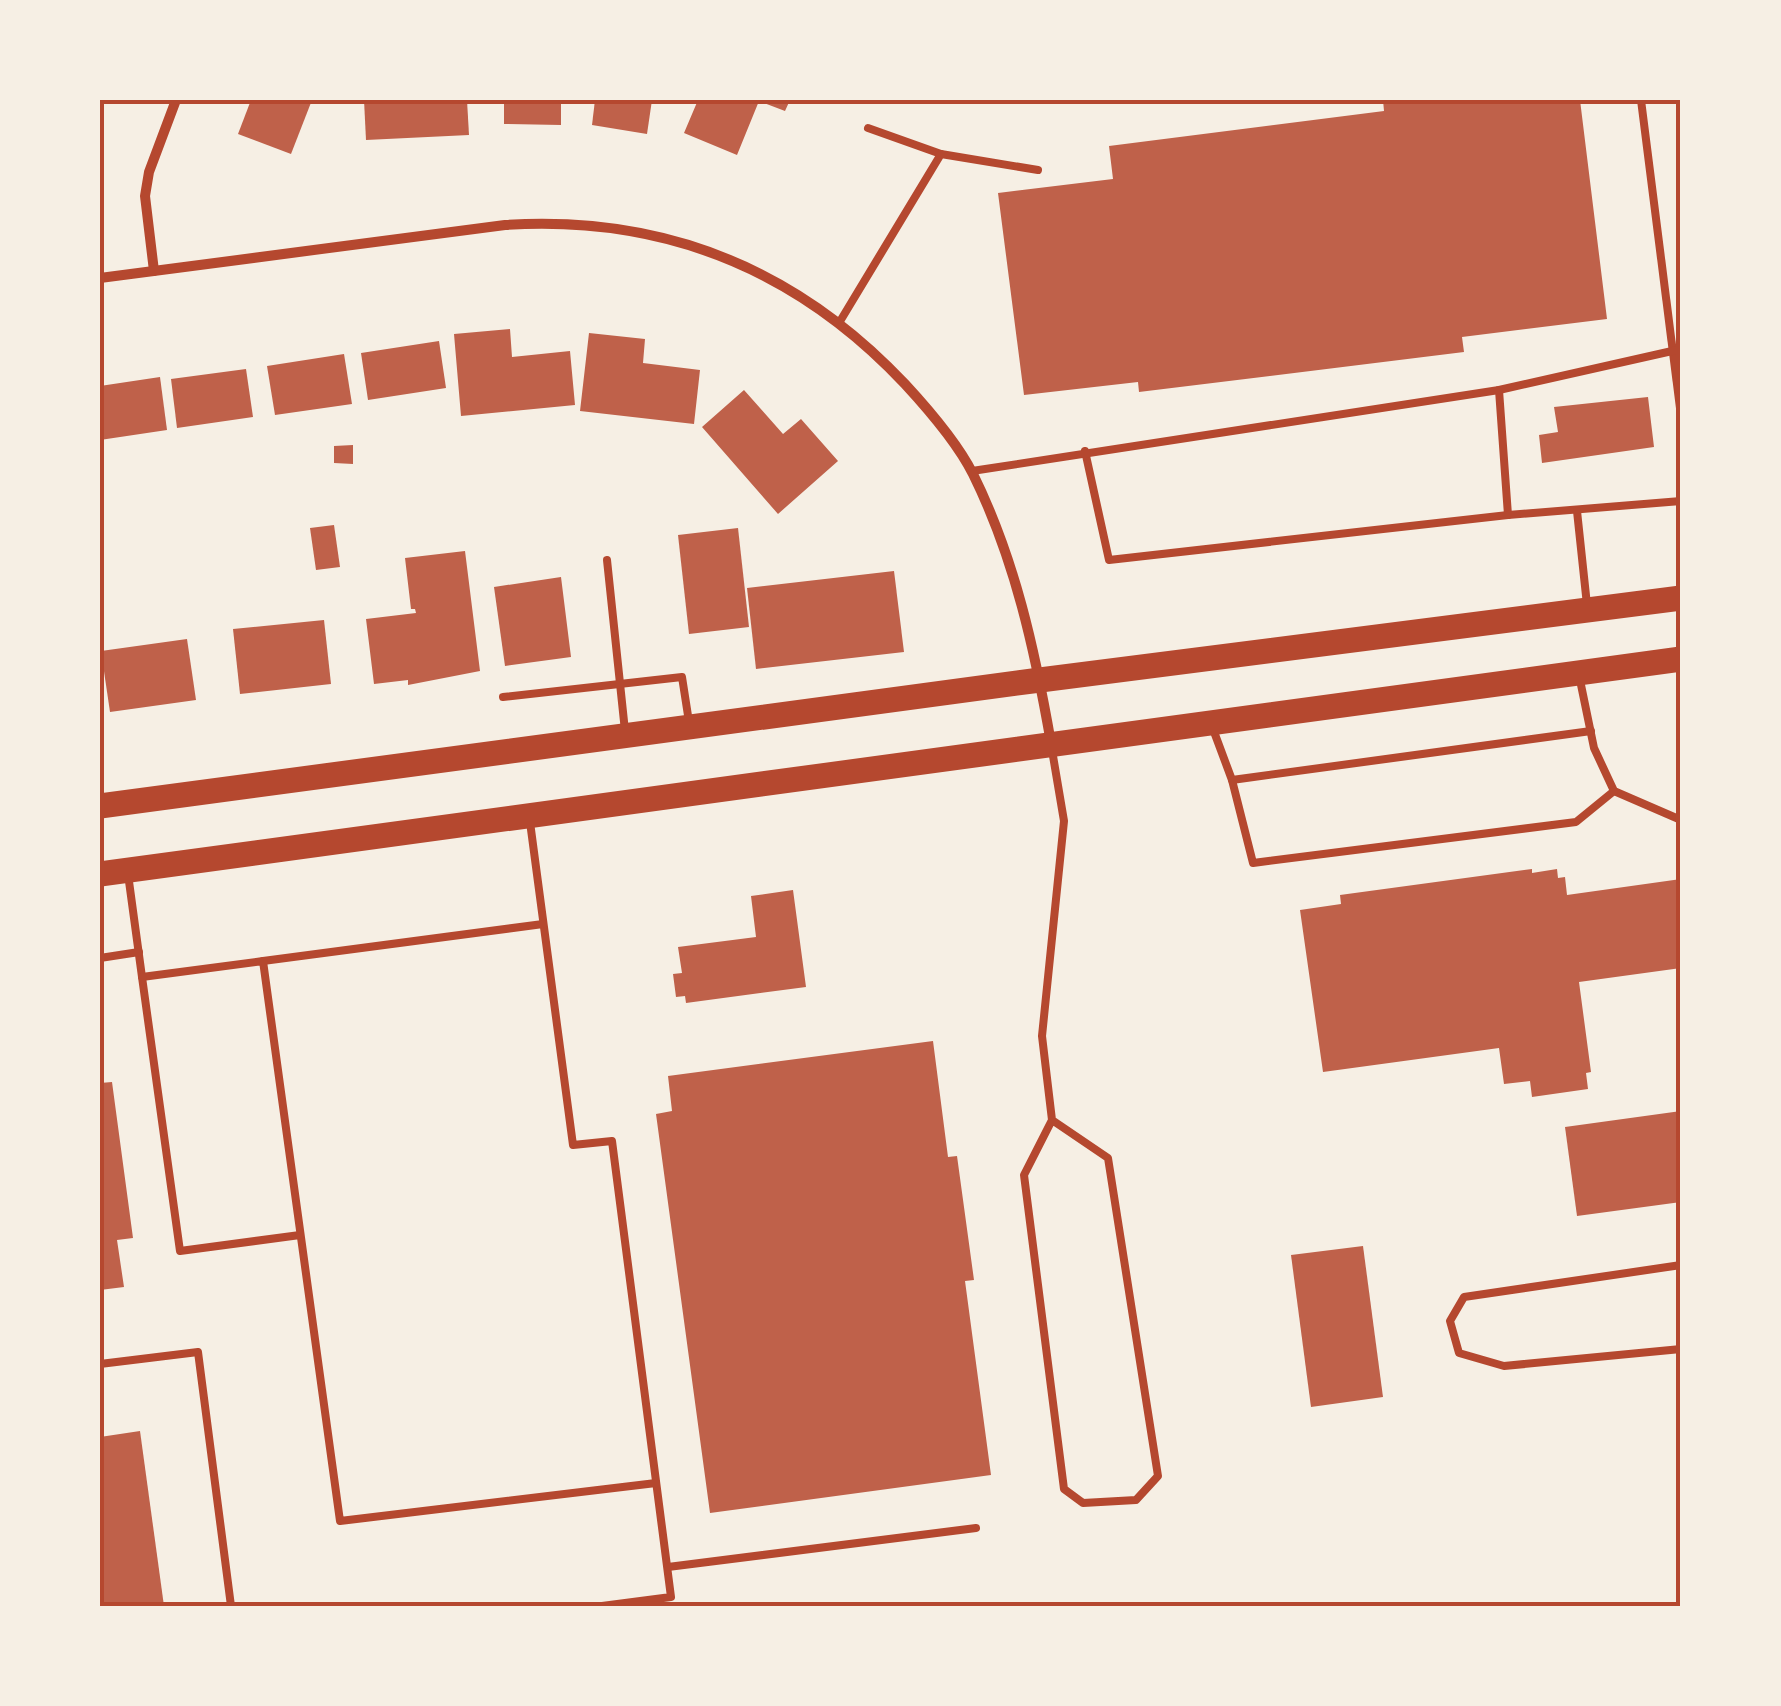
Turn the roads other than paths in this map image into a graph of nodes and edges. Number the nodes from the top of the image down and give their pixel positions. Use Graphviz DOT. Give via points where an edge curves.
graph roads {
  1 [pos="176,100"];
  2 [pos="1641,100"];
  3 [pos="868,128"];
  4 [pos="941,154"];
  5 [pos="1038,170"];
  6 [pos="154,271"];
  7 [pos="100,278"];
  8 [pos="838,323"];
  9 [pos="1677,350"];
  10 [pos="1499,390"];
  11 [pos="1681,416"];
  12 [pos="1085,451"];
  13 [pos="972,471"];
  14 [pos="1681,502"];
  15 [pos="1577,511"];
  16 [pos="1508,515"];
  17 [pos="607,560"];
  18 [pos="1681,598"];
  19 [pos="1587,610"];
  20 [pos="1681,659"];
  21 [pos="1578,674"];
  22 [pos="1040,680"];
  23 [pos="620,683"];
  24 [pos="503,696"];
  25 [pos="1211,725"];
  26 [pos="690,726"];
  27 [pos="1591,731"];
  28 [pos="626,736"];
  29 [pos="1051,746"];
  30 [pos="1232,780"];
  31 [pos="1614,792"];
  32 [pos="100,806"];
  33 [pos="529,816"];
  34 [pos="1681,820"];
  35 [pos="128,870"];
  36 [pos="100,874"];
  37 [pos="543,924"];
  38 [pos="139,952"];
  39 [pos="100,958"];
  40 [pos="263,961"];
  41 [pos="142,978"];
  42 [pos="1052,1120"];
  43 [pos="300,1235"];
  44 [pos="1681,1265"];
  45 [pos="1681,1349"];
  46 [pos="100,1364"];
  47 [pos="656,1483"];
  48 [pos="976,1528"];
  49 [pos="668,1567"];
  50 [pos="231,1606"];
  51 [pos="602,1606"];
  1 -- 6 [label="street" via="145,196"];
  2 -- 9 [label="lane"];
  3 -- 4 [label="lane"];
  4 -- 5 [label="lane"];
  4 -- 8 [label="lane"];
  6 -- 7 [label="street"];
  6 -- 8 [label="street" via="505,224 611,226 710,252 786,286"];
  8 -- 13 [label="street" via="925,406"];
  9 -- 10 [label="lane"];
  9 -- 11 [label="lane"];
  10 -- 12 [label="lane"];
  10 -- 16 [label="lane"];
  12 -- 13 [label="lane"];
  12 -- 16 [label="lane" via="1109,560"];
  13 -- 22 [label="street" via="1014,580"];
  14 -- 15 [label="lane"];
  15 -- 16 [label="lane"];
  15 -- 19 [label="lane"];
  17 -- 23 [label="lane"];
  18 -- 19 [label="main road"];
  19 -- 22 [label="main road"];
  20 -- 21 [label="main road"];
  21 -- 25 [label="main road"];
  21 -- 27 [label="lane"];
  22 -- 26 [label="main road"];
  22 -- 29 [label="street"];
  23 -- 24 [label="lane"];
  23 -- 26 [label="lane" via="682,676"];
  23 -- 28 [label="lane"];
  25 -- 29 [label="main road"];
  25 -- 30 [label="lane"];
  26 -- 28 [label="main road"];
  27 -- 30 [label="lane"];
  27 -- 31 [label="lane"];
  28 -- 32 [label="main road"];
  29 -- 33 [label="main road"];
  29 -- 42 [label="lane" via="1064,820 1042,1036"];
  30 -- 31 [label="lane" via="1253,863 1576,822"];
  31 -- 34 [label="lane"];
  33 -- 35 [label="main road"];
  33 -- 37 [label="lane"];
  35 -- 36 [label="main road"];
  35 -- 38 [label="lane"];
  37 -- 40 [label="lane"];
  37 -- 47 [label="lane" via="573,1146 612,1141"];
  38 -- 39 [label="lane"];
  38 -- 41 [label="lane"];
  40 -- 41 [label="lane"];
  40 -- 43 [label="lane"];
  41 -- 43 [label="lane" via="180,1251"];
  42 -- 42 [label="lane" via="1024,1175 1064,1489 1083,1503 1136,1500 1158,1476 1108,1158"];
  43 -- 47 [label="lane" via="340,1521"];
  44 -- 45 [label="lane" via="1464,1297 1450,1321 1459,1353 1504,1366"];
  46 -- 50 [label="lane" via="198,1352"];
  47 -- 49 [label="lane"];
  48 -- 49 [label="lane"];
  49 -- 51 [label="lane" via="671,1597"];
}
